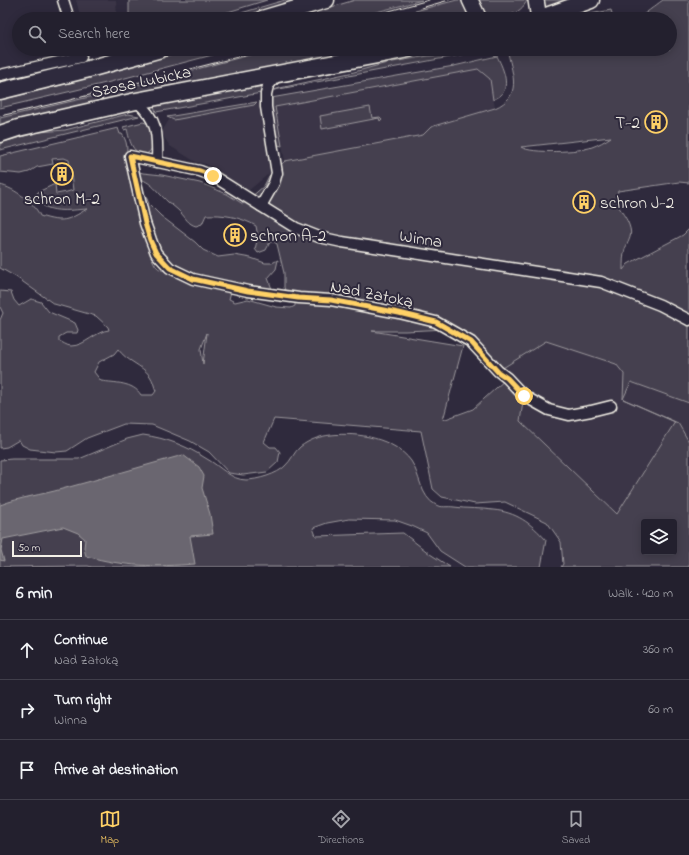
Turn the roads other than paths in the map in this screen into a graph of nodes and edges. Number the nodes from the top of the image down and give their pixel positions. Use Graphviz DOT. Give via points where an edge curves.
graph roads {
  1 [pos="64,0"];
  2 [pos="326,0"];
  3 [pos="470,0"];
  4 [pos="536,0"];
  5 [pos="591,0"];
  6 [pos="67,12"];
  7 [pos="286,12"];
  8 [pos="476,12"];
  9 [pos="537,12"];
  10 [pos="558,12"];
  11 [pos="105,56"];
  12 [pos="372,56"];
  13 [pos="81,59"];
  14 [pos="0,74"];
  15 [pos="278,74"];
  16 [pos="0,91"];
  17 [pos="136,101"];
  18 [pos="0,133"];
  19 [pos="130,156"];
  20 [pos="157,162"];
  21 [pos="262,206"];
  22 [pos="689,320"];
  23 [pos="611,406"];
  1 -- 6 [label="street"];
  2 -- 7 [label="main road"];
  3 -- 8 [label="street"];
  4 -- 9 [label="street"];
  5 -- 10 [label="main road"];
  11 -- 13 [label="main road, Szosa Lubicka"];
  12 -- 15 [label="main road, Szosa Lubicka"];
  13 -- 14 [label="street"];
  13 -- 16 [label="main road, Szosa Lubicka"];
  15 -- 17 [label="main road, Szosa Lubicka"];
  15 -- 21 [label="street" via="268,86 266,94 277,173"];
  17 -- 18 [label="main road, Szosa Lubicka"];
  17 -- 20 [label="street" via="148,112 154,127 158,144"];
  19 -- 20 [label="street, Winna"];
  19 -- 23 [label="street, Nad Zatoką" via="150,240 156,253 170,268 193,279 248,291 331,300 436,322 471,342 524,396 549,410 569,415"];
  20 -- 21 [label="street, Winna" via="213,176"];
  21 -- 22 [label="street, Winna" via="296,228 319,237 601,282 660,305"];
}
